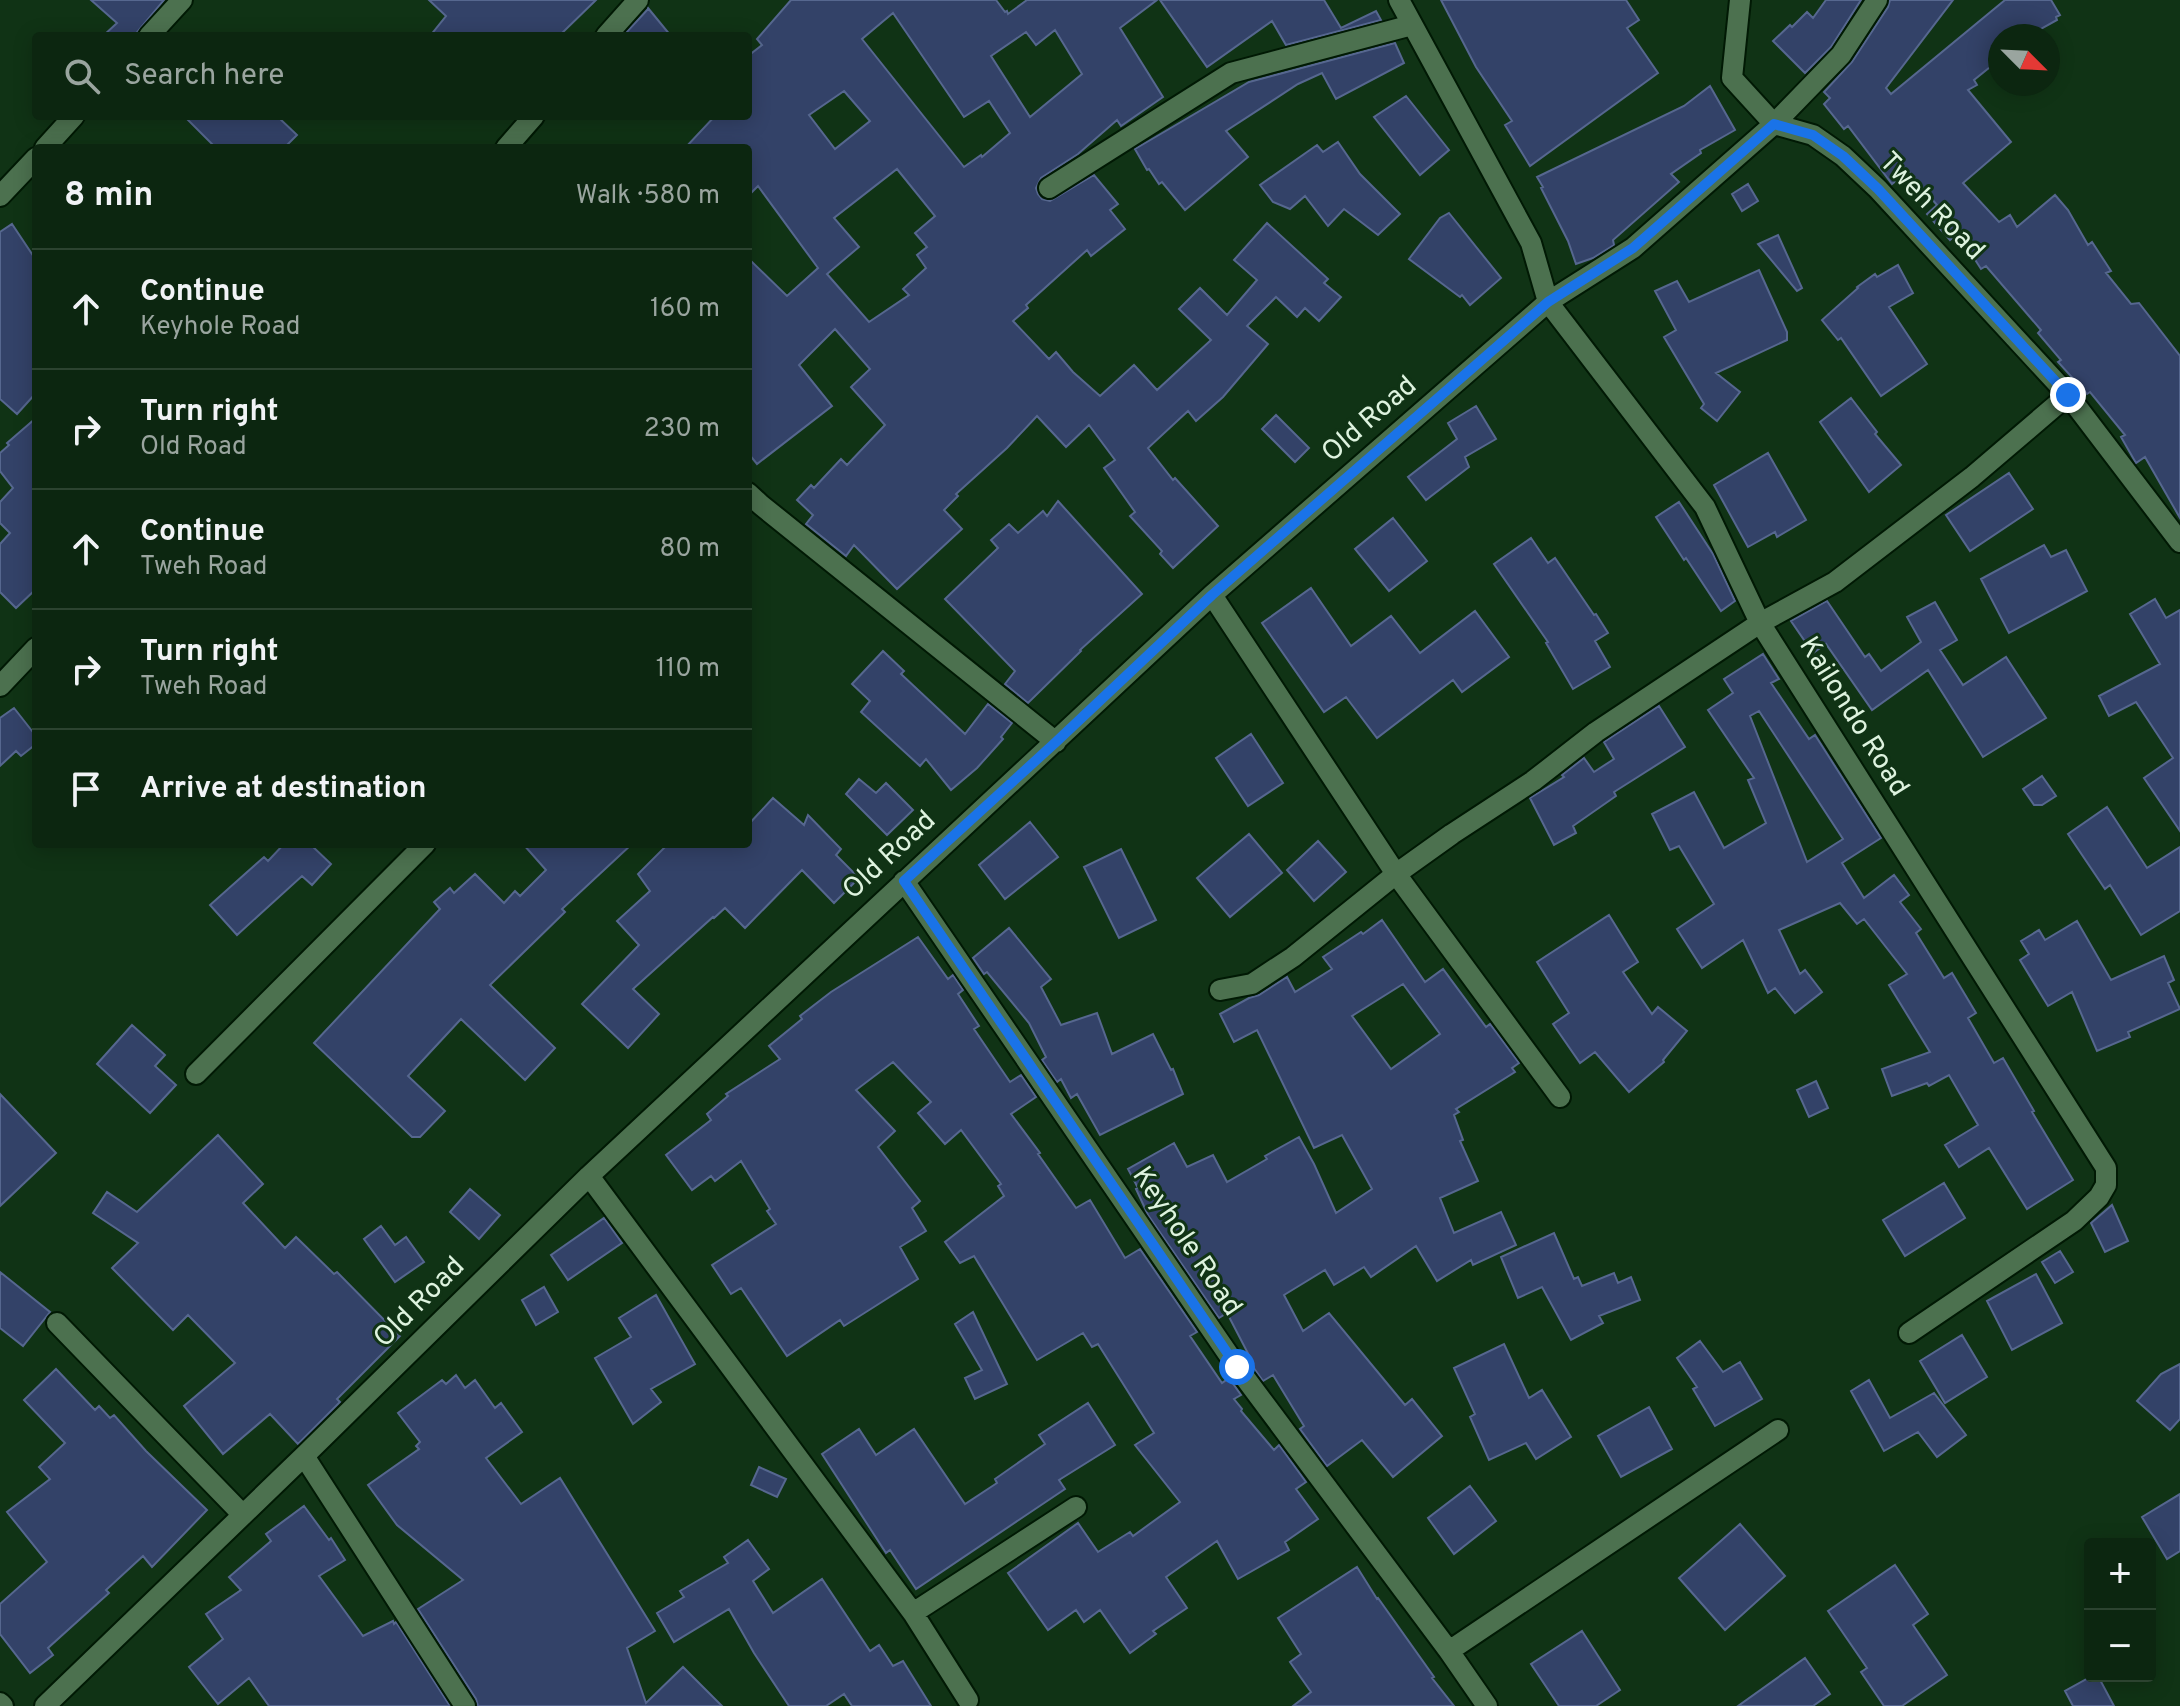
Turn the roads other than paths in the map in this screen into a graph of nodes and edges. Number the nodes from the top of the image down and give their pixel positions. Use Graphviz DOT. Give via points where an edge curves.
graph roads {
  1 [pos="182,0"];
  2 [pos="638,0"];
  3 [pos="1399,0"];
  4 [pos="1740,0"];
  5 [pos="1877,0"];
  6 [pos="1412,25"];
  7 [pos="153,32"];
  8 [pos="610,32"];
  9 [pos="70,120"];
  10 [pos="530,120"];
  11 [pos="1774,124"];
  12 [pos="49,144"];
  13 [pos="510,144"];
  14 [pos="32,162"];
  15 [pos="1049,188"];
  16 [pos="0,196"];
  17 [pos="1548,302"];
  18 [pos="2068,395"];
  19 [pos="752,505"];
  20 [pos="2180,542"];
  21 [pos="1212,595"];
  22 [pos="1760,623"];
  23 [pos="32,652"];
  24 [pos="0,686"];
  25 [pos="1056,742"];
  26 [pos="421,848"];
  27 [pos="1396,874"];
  28 [pos="904,881"];
  29 [pos="1220,990"];
  30 [pos="196,1074"];
  31 [pos="1560,1097"];
  32 [pos="589,1176"];
  33 [pos="57,1323"];
  34 [pos="1909,1333"];
  35 [pos="1778,1430"];
  36 [pos="304,1456"];
  37 [pos="1076,1507"];
  38 [pos="243,1515"];
  39 [pos="913,1613"];
  40 [pos="1449,1651"];
  41 [pos="968,1700"];
  42 [pos="52,1703"];
  43 [pos="465,1706"];
  44 [pos="1487,1706"];
  1 -- 7 [label="street"];
  2 -- 8 [label="street"];
  3 -- 6 [label="street"];
  4 -- 11 [label="street" via="1732,78"];
  5 -- 11 [label="street" via="1841,55"];
  6 -- 15 [label="street" via="1231,73"];
  6 -- 17 [label="street" via="1531,243"];
  9 -- 12 [label="street"];
  10 -- 13 [label="street"];
  11 -- 17 [label="street" via="1633,248"];
  11 -- 18 [label="street, Tweh Road" via="1813,135 1843,156"];
  14 -- 16 [label="street"];
  17 -- 21 [label="street, Old Road"];
  17 -- 22 [label="street, Kailondo Road" via="1705,507"];
  18 -- 20 [label="street, Tweh Road"];
  18 -- 22 [label="street" via="1835,582"];
  19 -- 25 [label="street"];
  21 -- 25 [label="street, Old Road"];
  21 -- 27 [label="street"];
  22 -- 27 [label="street"];
  22 -- 34 [label="street, Kailondo Road" via="2106,1168 2099,1197 2074,1221"];
  23 -- 24 [label="street"];
  25 -- 28 [label="street, Old Road"];
  26 -- 30 [label="street"];
  27 -- 29 [label="street" via="1293,957 1252,984"];
  27 -- 31 [label="street"];
  28 -- 32 [label="street, Old Road"];
  28 -- 40 [label="street, Keyhole Road" via="1237,1367"];
  32 -- 36 [label="street, Old Road"];
  32 -- 39 [label="street"];
  33 -- 38 [label="street"];
  35 -- 40 [label="street"];
  36 -- 38 [label="street, Old Road"];
  36 -- 43 [label="street"];
  37 -- 39 [label="street"];
  38 -- 42 [label="street, Old Road"];
  39 -- 41 [label="street"];
  40 -- 44 [label="street, Keyhole Road"];
}
